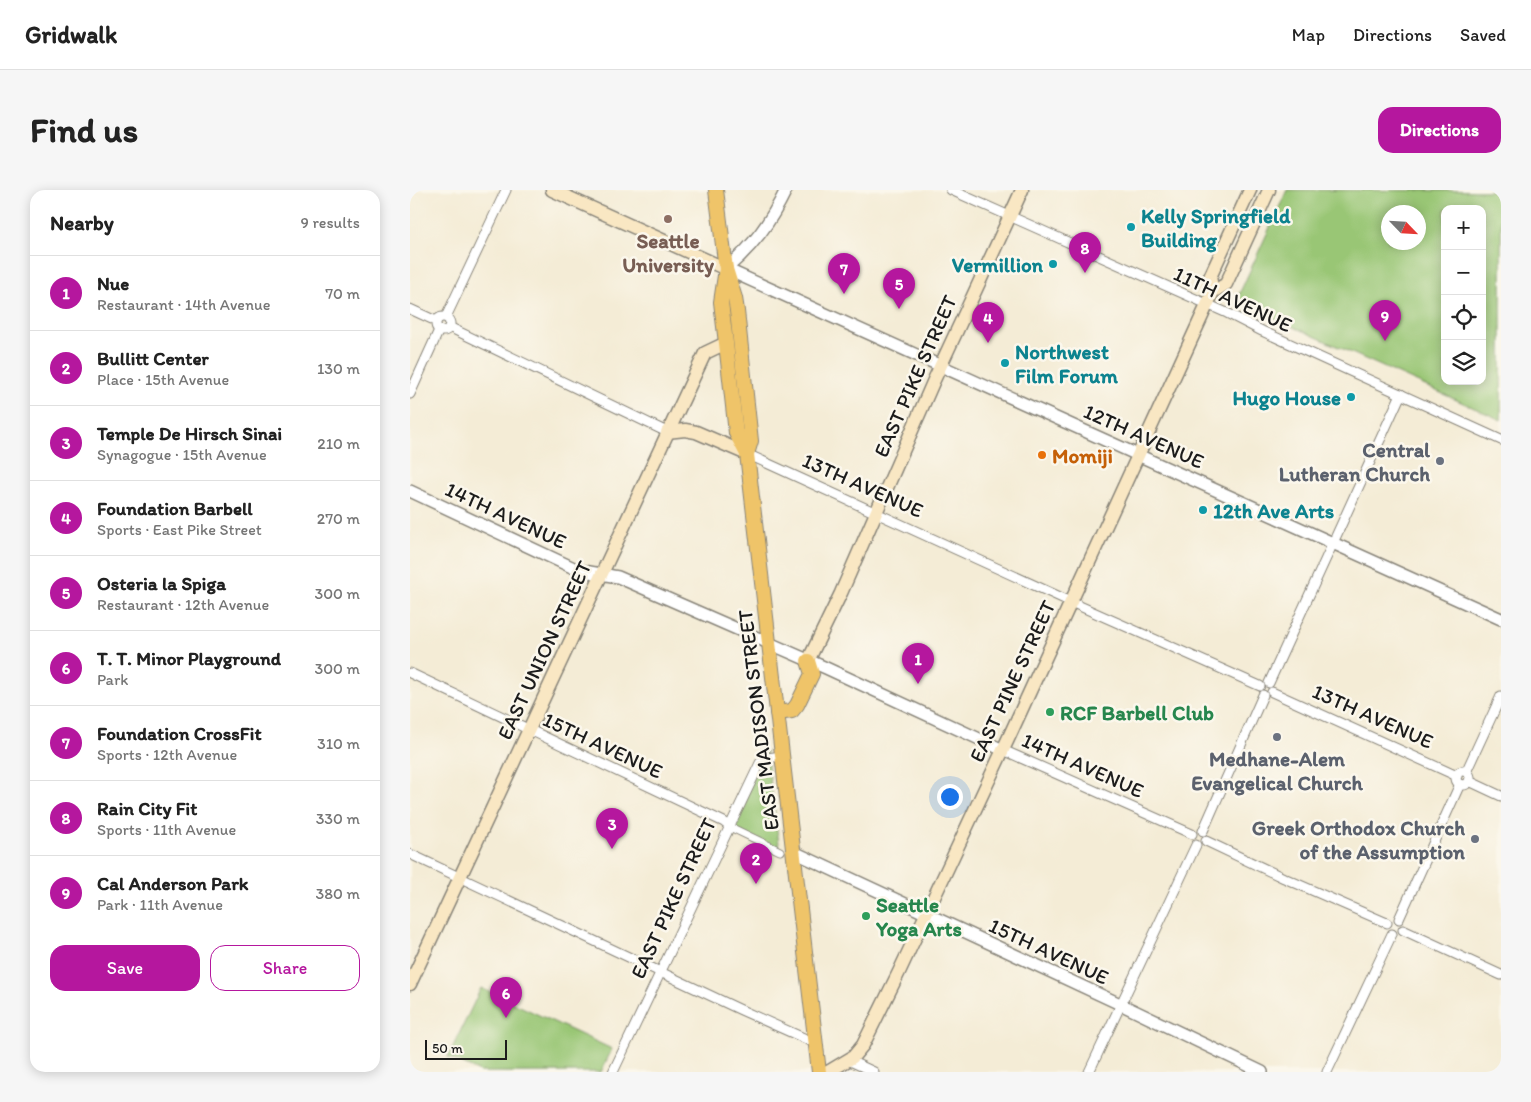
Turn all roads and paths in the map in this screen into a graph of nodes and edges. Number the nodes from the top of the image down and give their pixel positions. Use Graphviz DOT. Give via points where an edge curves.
graph roads {
  1 [pos="506,190"];
  2 [pos="552,190"];
  3 [pos="716,190"];
  4 [pos="786,190"];
  5 [pos="951,190"];
  6 [pos="1022,190"];
  7 [pos="1250,190"];
  8 [pos="1269,190"];
  9 [pos="1009,217"];
  10 [pos="726,269"];
  11 [pos="1213,292"];
  12 [pos="1207,305"];
  13 [pos="410,309"];
  14 [pos="446,317"];
  15 [pos="436,321"];
  16 [pos="449,327"];
  17 [pos="439,330"];
  18 [pos="726,343"];
  19 [pos="940,367"];
  20 [pos="410,394"];
  21 [pos="1401,394"];
  22 [pos="667,432"];
  23 [pos="1501,440"];
  24 [pos="747,454"];
  25 [pos="1137,455"];
  26 [pos="410,491"];
  27 [pos="876,512"];
  28 [pos="1334,543"];
  29 [pos="600,574"];
  30 [pos="1070,602"];
  31 [pos="1501,619"];
  32 [pos="768,643"];
  33 [pos="808,661"];
  34 [pos="410,673"];
  35 [pos="1266,689"];
  36 [pos="1501,696"];
  37 [pos="777,713"];
  38 [pos="529,730"];
  39 [pos="1003,750"];
  40 [pos="782,756"];
  41 [pos="1463,778"];
  42 [pos="1501,796"];
  43 [pos="730,827"];
  44 [pos="1202,831"];
  45 [pos="1192,834"];
  46 [pos="1206,841"];
  47 [pos="1196,845"];
  48 [pos="787,852"];
  49 [pos="410,854"];
  50 [pos="460,877"];
  51 [pos="926,915"];
  52 [pos="1399,919"];
  53 [pos="1387,923"];
  54 [pos="1403,930"];
  55 [pos="1392,934"];
  56 [pos="660,971"];
  57 [pos="1501,975"];
  58 [pos="410,984"];
  59 [pos="1120,1004"];
  60 [pos="815,1043"];
  61 [pos="848,1060"];
  62 [pos="613,1072"];
  63 [pos="819,1072"];
  64 [pos="828,1072"];
  65 [pos="874,1072"];
  66 [pos="1089,1072"];
  67 [pos="1262,1072"];
  68 [pos="1327,1072"];
  1 -- 14 [label="street"];
  2 -- 10 [label="main road, 12TH AVENUE"];
  3 -- 10 [label="main road, EAST MADISON STREET"];
  4 -- 10 [label="street" via="773,217 746,252"];
  5 -- 9 [label="street, 11TH AVENUE"];
  6 -- 9 [label="main road, EAST PIKE STREET"];
  7 -- 11 [label="main road, EAST PINE STREET" via="1210,277"];
  8 -- 11 [label="main road, EAST PINE STREET" via="1226,284"];
  9 -- 12 [label="street, 11TH AVENUE"];
  9 -- 19 [label="main road, EAST PIKE STREET"];
  10 -- 18 [label="main road, EAST MADISON STREET" via="721,302"];
  10 -- 19 [label="street, 12TH AVENUE"];
  10 -- 24 [label="main road, EAST MADISON STREET" via="737,311 750,441"];
  11 -- 12 [label="main road, EAST PINE STREET"];
  12 -- 21 [label="street, 11TH AVENUE"];
  12 -- 25 [label="main road, EAST PINE STREET"];
  13 -- 15 [label="street"];
  14 -- 15 [label="street"];
  14 -- 16 [label="street" via="450,321"];
  15 -- 17 [label="street"];
  16 -- 17 [label="street"];
  16 -- 22 [label="street, 13TH AVENUE"];
  17 -- 20 [label="street"];
  18 -- 22 [label="main road, EAST UNION STREET" via="705,353"];
  18 -- 24 [label="main road, EAST MADISON STREET" via="736,434"];
  19 -- 25 [label="street, 12TH AVENUE"];
  19 -- 27 [label="main road, EAST PIKE STREET"];
  21 -- 23 [label="street, 11TH AVENUE"];
  21 -- 28 [label="street"];
  22 -- 24 [label="main road, 13TH AVENUE" via="696,432"];
  22 -- 29 [label="main road, EAST UNION STREET"];
  24 -- 27 [label="street, 13TH AVENUE"];
  24 -- 32 [label="main road, EAST MADISON STREET"];
  25 -- 28 [label="street, 12TH AVENUE"];
  25 -- 30 [label="main road, EAST PINE STREET"];
  26 -- 29 [label="street, 14TH AVENUE" via="578,570"];
  27 -- 30 [label="street, 13TH AVENUE"];
  27 -- 33 [label="main road, EAST PIKE STREET"];
  28 -- 31 [label="street, 12TH AVENUE"];
  28 -- 35 [label="street"];
  29 -- 32 [label="street, 14TH AVENUE" via="618,577"];
  29 -- 38 [label="main road, EAST UNION STREET"];
  30 -- 35 [label="street, 13TH AVENUE"];
  30 -- 39 [label="main road, EAST PINE STREET"];
  32 -- 33 [label="street, 14TH AVENUE"];
  32 -- 37 [label="main road, EAST MADISON STREET"];
  33 -- 37 [label="main road" via="812,674 798,705 792,711"];
  33 -- 39 [label="street, 14TH AVENUE"];
  34 -- 38 [label="street, 15TH AVENUE"];
  35 -- 41 [label="street, 13TH AVENUE"];
  35 -- 44 [label="street"];
  36 -- 41 [label="street"];
  37 -- 40 [label="main road, EAST MADISON STREET"];
  38 -- 43 [label="street, 15TH AVENUE"];
  38 -- 50 [label="main road, EAST UNION STREET"];
  39 -- 45 [label="street, 14TH AVENUE"];
  39 -- 51 [label="main road, EAST PINE STREET"];
  40 -- 43 [label="street, EAST PIKE STREET" via="767,758 760,763"];
  40 -- 48 [label="main road, EAST MADISON STREET"];
  41 -- 42 [label="street, 13TH AVENUE"];
  41 -- 52 [label="street"];
  43 -- 48 [label="street, 15TH AVENUE"];
  43 -- 56 [label="street, EAST PIKE STREET"];
  44 -- 45 [label="street"];
  44 -- 46 [label="street" via="1206,834"];
  45 -- 47 [label="street"];
  46 -- 47 [label="street"];
  46 -- 53 [label="street"];
  47 -- 59 [label="street"];
  48 -- 51 [label="street, 15TH AVENUE"];
  48 -- 60 [label="main road, EAST MADISON STREET"];
  49 -- 50 [label="street"];
  50 -- 56 [label="street"];
  50 -- 58 [label="main road, EAST UNION STREET"];
  51 -- 59 [label="street, 15TH AVENUE"];
  51 -- 61 [label="main road, EAST PINE STREET" via="863,1045"];
  52 -- 53 [label="street" via="1394,918"];
  52 -- 54 [label="street" via="1403,922"];
  53 -- 55 [label="street"];
  54 -- 55 [label="street" via="1398,935"];
  54 -- 57 [label="street"];
  55 -- 68 [label="street"];
  56 -- 60 [label="street"];
  56 -- 62 [label="street, EAST PIKE STREET"];
  59 -- 66 [label="street"];
  59 -- 67 [label="street, 15TH AVENUE"];
  60 -- 63 [label="main road, EAST MADISON STREET"];
  61 -- 64 [label="main road, EAST PINE STREET"];
  61 -- 65 [label="street"];
}
